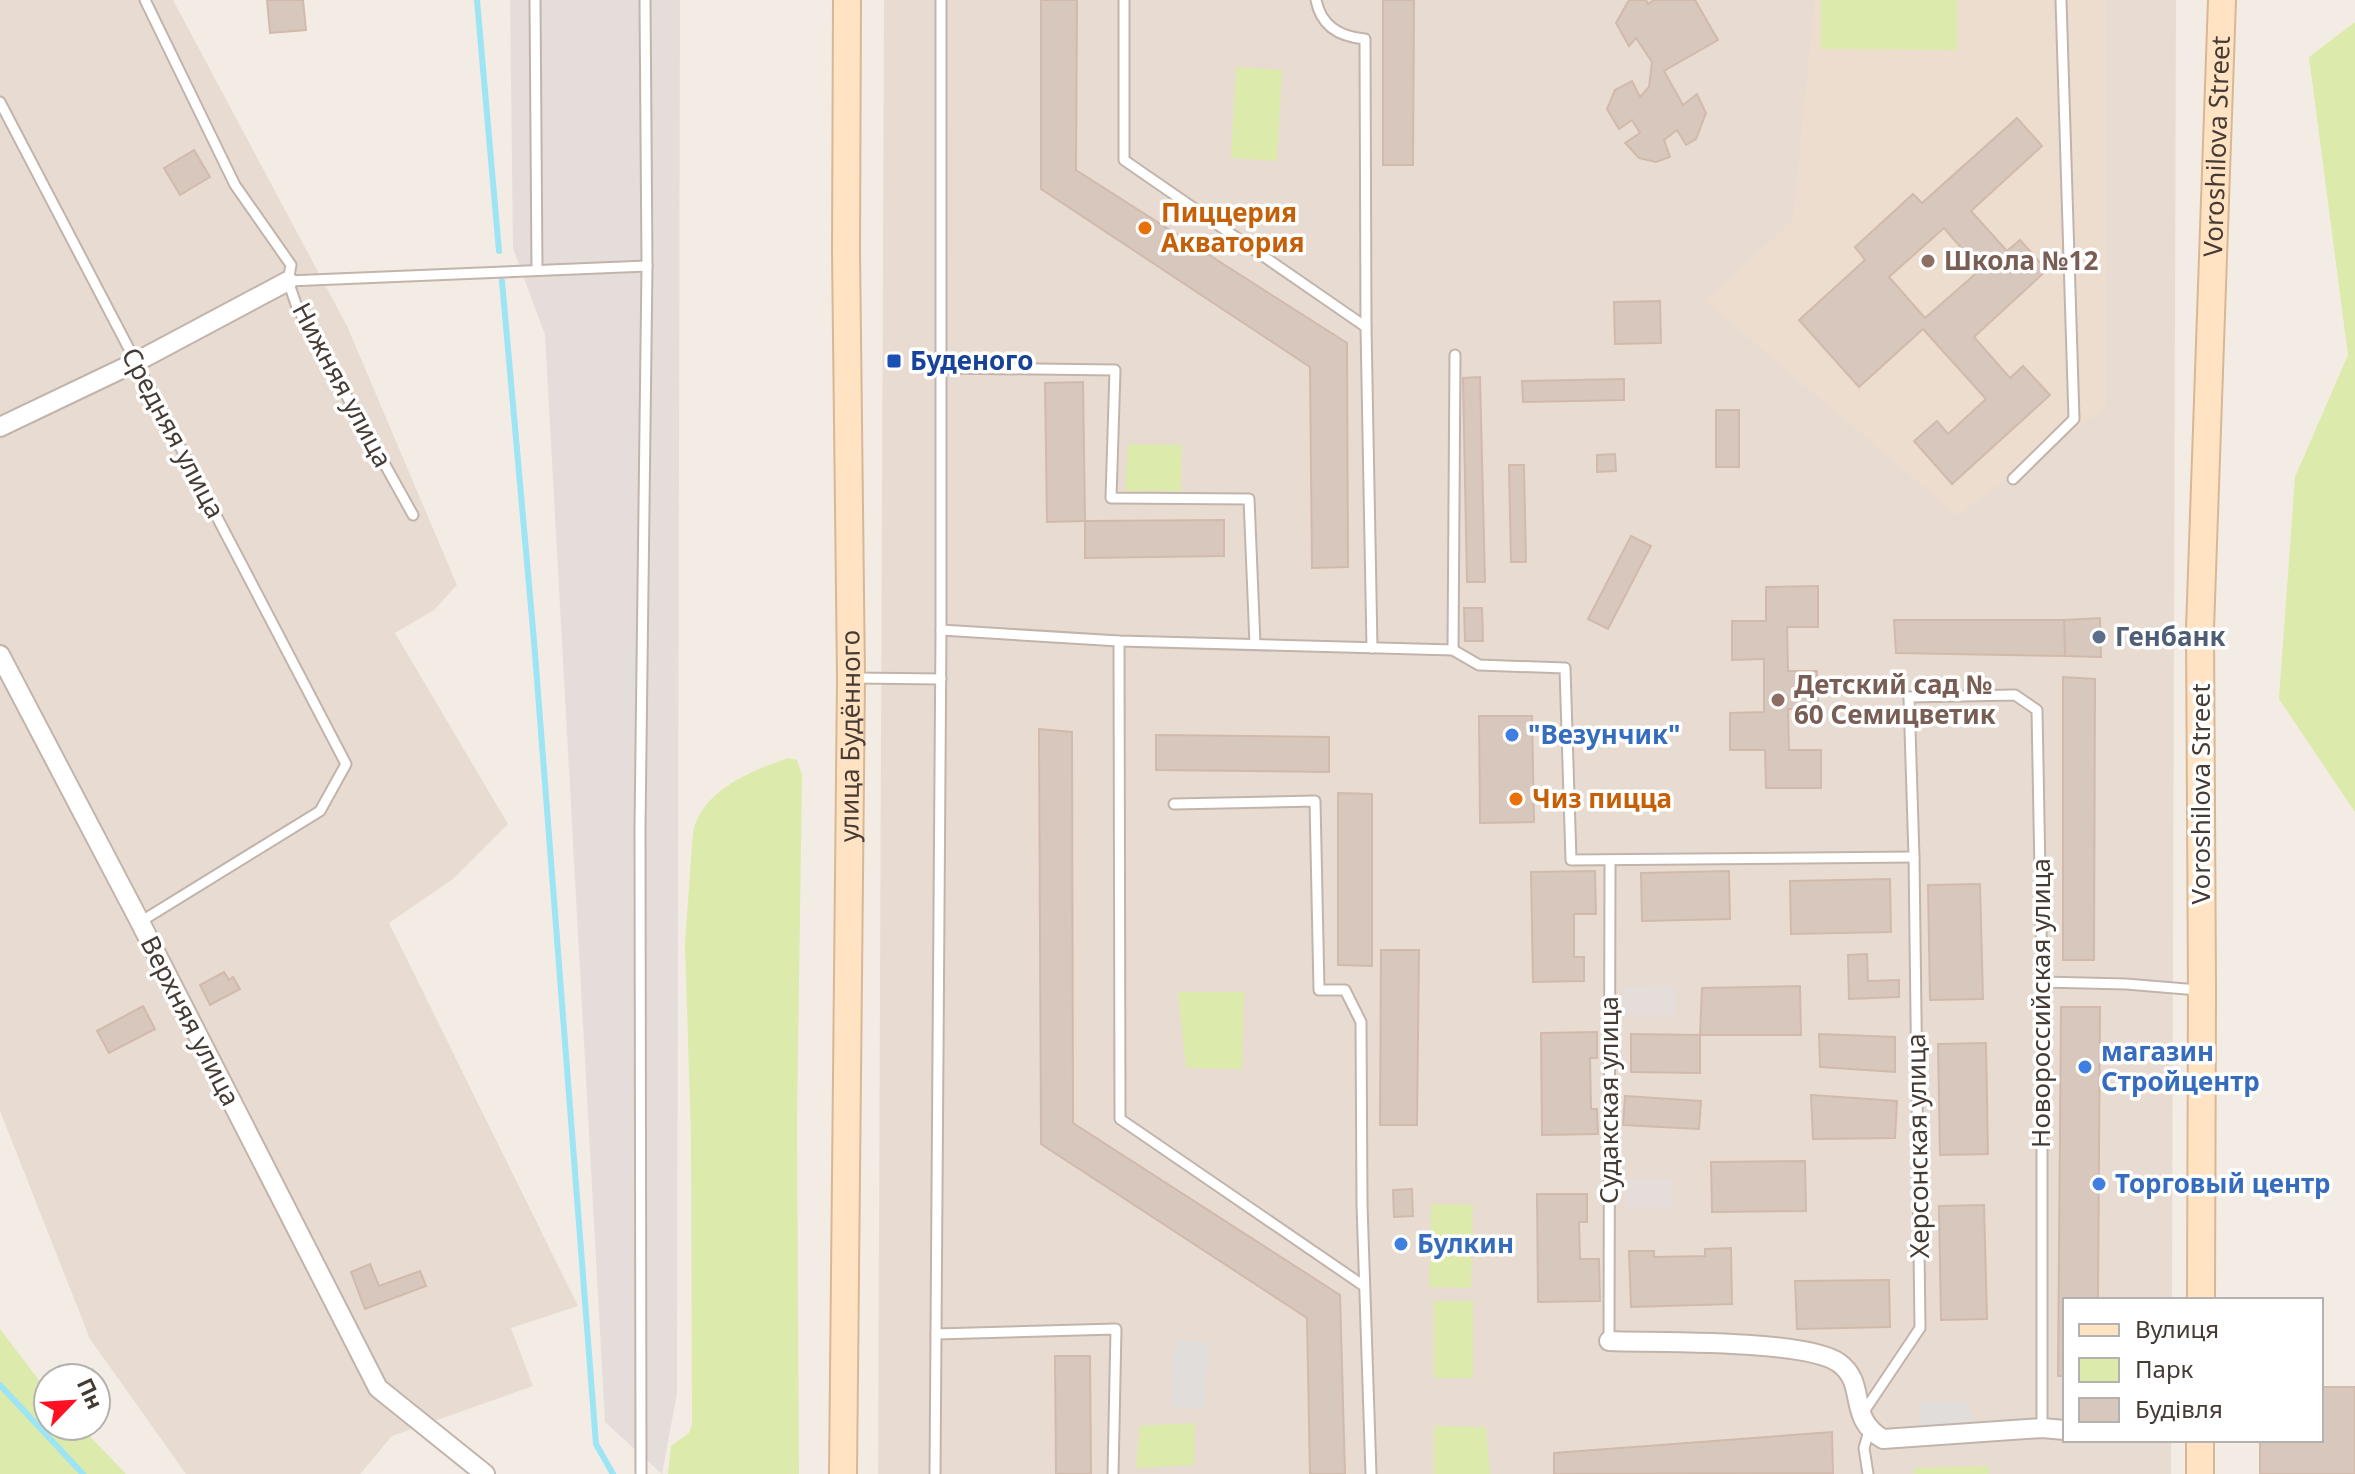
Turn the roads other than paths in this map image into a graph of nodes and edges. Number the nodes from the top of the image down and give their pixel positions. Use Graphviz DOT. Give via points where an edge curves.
graph roads {
  1 [pos="145,0"];
  2 [pos="535,0"];
  3 [pos="645,0"];
  4 [pos="847,0"];
  5 [pos="941,0"];
  6 [pos="1124,0"];
  7 [pos="1316,0"];
  8 [pos="2061,0"];
  9 [pos="2222,0"];
  10 [pos="0,102"];
  11 [pos="647,266"];
  12 [pos="537,270"];
  13 [pos="288,281"];
  14 [pos="1366,327"];
  15 [pos="1455,355"];
  16 [pos="136,362"];
  17 [pos="941,368"];
  18 [pos="0,427"];
  19 [pos="2013,479"];
  20 [pos="413,515"];
  21 [pos="941,630"];
  22 [pos="1119,641"];
  23 [pos="1255,644"];
  24 [pos="1372,648"];
  25 [pos="1453,650"];
  26 [pos="0,655"];
  27 [pos="851,678"];
  28 [pos="941,679"];
  29 [pos="1909,697"];
  30 [pos="1174,804"];
  31 [pos="1914,857"];
  32 [pos="1610,860"];
  33 [pos="140,922"];
  34 [pos="2042,982"];
  35 [pos="2202,991"];
  36 [pos="1364,1286"];
  37 [pos="2201,1298"];
  38 [pos="936,1334"];
  39 [pos="1609,1341"];
  40 [pos="1865,1424"];
  41 [pos="2042,1428"];
  42 [pos="2063,1430"];
  43 [pos="2200,1442"];
  44 [pos="485,1474"];
  45 [pos="641,1474"];
  46 [pos="843,1474"];
  47 [pos="935,1474"];
  48 [pos="1113,1474"];
  49 [pos="1371,1474"];
  50 [pos="1868,1474"];
  51 [pos="2200,1474"];
  1 -- 13 [label="lane, Нижняя улица" via="235,185 291,265"];
  2 -- 12 [label="lane"];
  3 -- 11 [label="lane"];
  4 -- 27 [label="main road, улица Будённого"];
  5 -- 17 [label="lane"];
  6 -- 14 [label="lane" via="1124,160"];
  7 -- 14 [label="lane" via="1321,18 1332,29 1365,39"];
  8 -- 19 [label="lane" via="2074,419"];
  9 -- 35 [label="main road, Voroshilova Street" via="2200,629"];
  10 -- 16 [label="lane, Средняя улица"];
  11 -- 12 [label="lane"];
  11 -- 45 [label="lane" via="640,827"];
  12 -- 13 [label="lane"];
  13 -- 16 [label="street"];
  13 -- 20 [label="lane, Нижняя улица" via="297,307"];
  14 -- 24 [label="lane"];
  15 -- 25 [label="lane"];
  16 -- 18 [label="street"];
  16 -- 33 [label="lane, Средняя улица" via="346,764 320,811"];
  17 -- 21 [label="lane"];
  17 -- 23 [label="lane" via="1115,370 1111,498 1249,499"];
  21 -- 22 [label="lane"];
  21 -- 28 [label="lane"];
  22 -- 23 [label="lane"];
  22 -- 36 [label="lane" via="1120,1119"];
  23 -- 24 [label="lane"];
  24 -- 25 [label="lane"];
  25 -- 32 [label="lane" via="1479,665 1565,668 1571,860"];
  26 -- 33 [label="street, Верхняя улица"];
  27 -- 28 [label="lane"];
  27 -- 46 [label="main road, улица Будённого"];
  28 -- 38 [label="lane"];
  29 -- 31 [label="lane, Херсонская улица"];
  29 -- 34 [label="lane, Новороссийская улица" via="2015,695 2037,710"];
  30 -- 36 [label="lane" via="1315,801 1319,990 1345,990 1361,1022"];
  31 -- 32 [label="lane"];
  31 -- 40 [label="lane, Херсонская улица" via="1920,1328"];
  32 -- 39 [label="lane, Судакская улица"];
  33 -- 44 [label="street, Верхняя улица" via="378,1388"];
  34 -- 35 [label="lane"];
  34 -- 41 [label="lane, Новороссийская улица"];
  35 -- 37 [label="main road, Voroshilova Street"];
  36 -- 49 [label="lane"];
  38 -- 47 [label="lane"];
  38 -- 48 [label="lane" via="1116,1329"];
  39 -- 40 [label="street" via="1818,1353 1850,1373"];
  40 -- 41 [label="street" via="1883,1439"];
  40 -- 50 [label="lane"];
  41 -- 42 [label="street"];
  43 -- 51 [label="main road"];
}
